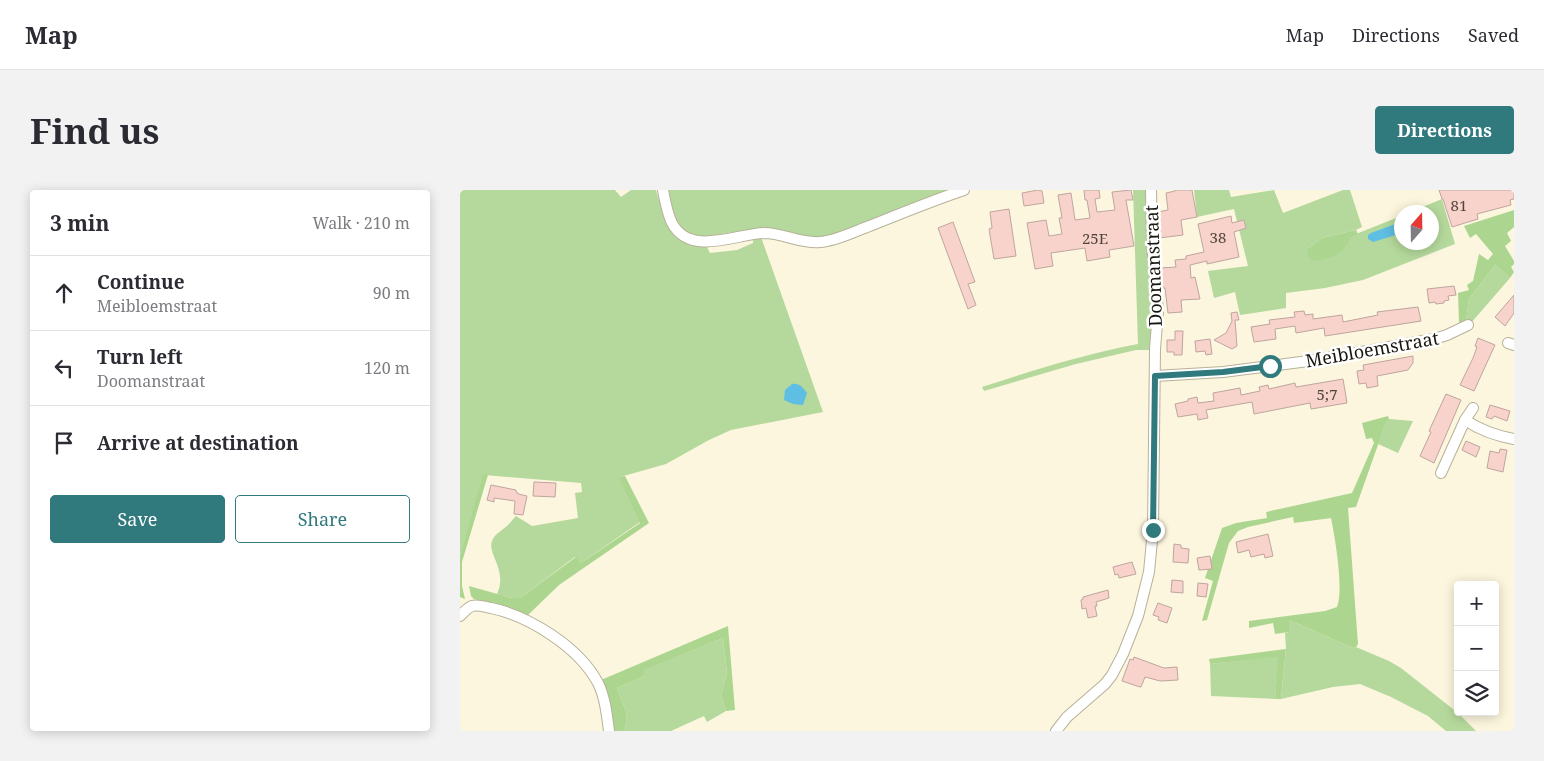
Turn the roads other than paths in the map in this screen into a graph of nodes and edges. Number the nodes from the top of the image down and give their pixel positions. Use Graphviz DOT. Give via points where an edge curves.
graph roads {
  1 [pos="663,190"];
  2 [pos="964,190"];
  3 [pos="1151,190"];
  4 [pos="1468,326"];
  5 [pos="1155,376"];
  6 [pos="1472,408"];
  7 [pos="1465,420"];
  8 [pos="1514,439"];
  9 [pos="1441,473"];
  10 [pos="460,616"];
  11 [pos="609,731"];
  12 [pos="1056,731"];
  1 -- 2 [label="street" via="673,224 688,239 700,242 764,233 815,242 832,240"];
  3 -- 5 [label="street, Doomanstraat" via="1158,311"];
  4 -- 5 [label="street, Meibloemstraat" via="1434,339 1316,360 1223,372"];
  5 -- 12 [label="street, Doomanstraat" via="1151,553 1138,616 1112,675"];
  6 -- 7 [label="street"];
  7 -- 8 [label="street" via="1475,427"];
  7 -- 9 [label="street"];
  10 -- 11 [label="street" via="469,608 479,606 535,624 549,633 572,652 598,684"];
}
